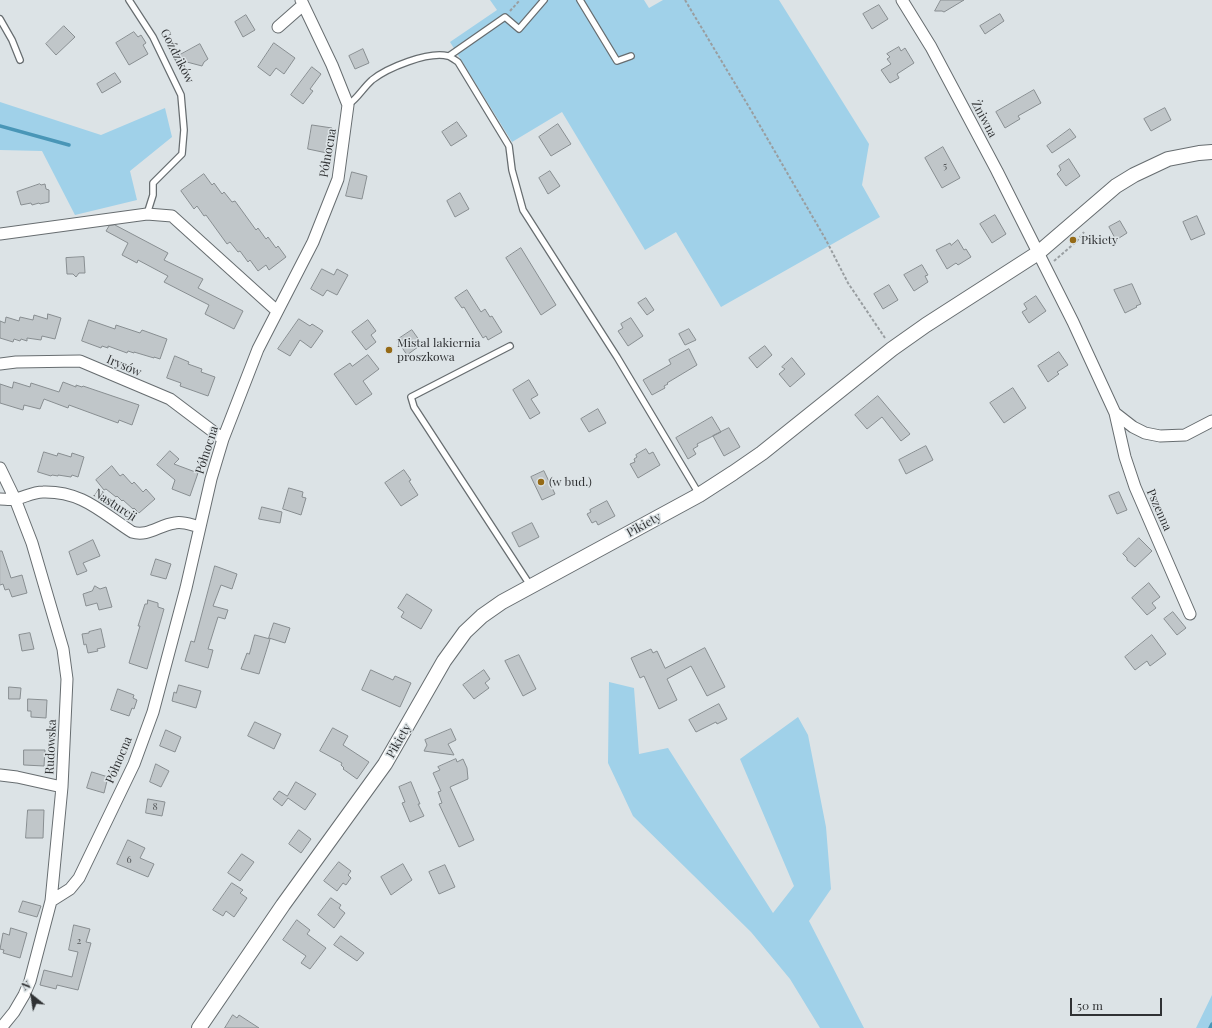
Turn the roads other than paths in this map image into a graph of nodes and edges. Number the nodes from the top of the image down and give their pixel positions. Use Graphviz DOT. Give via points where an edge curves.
graph roads {
  1 [pos="129,0"];
  2 [pos="544,0"];
  3 [pos="580,0"];
  4 [pos="902,0"];
  5 [pos="302,2"];
  6 [pos="0,19"];
  7 [pos="278,27"];
  8 [pos="449,56"];
  9 [pos="631,56"];
  10 [pos="20,60"];
  11 [pos="348,105"];
  12 [pos="1212,152"];
  13 [pos="147,214"];
  14 [pos="0,234"];
  15 [pos="1038,253"];
  16 [pos="277,312"];
  17 [pos="510,346"];
  18 [pos="0,364"];
  19 [pos="1115,413"];
  20 [pos="1212,421"];
  21 [pos="223,439"];
  22 [pos="0,468"];
  23 [pos="699,495"];
  24 [pos="0,499"];
  25 [pos="15,499"];
  26 [pos="200,527"];
  27 [pos="530,586"];
  28 [pos="1190,614"];
  29 [pos="0,775"];
  30 [pos="62,787"];
  31 [pos="51,901"];
  32 [pos="2,1028"];
  33 [pos="199,1028"];
  1 -- 13 [label="lane, Goździków" via="153,37 181,95 184,130 182,154 153,183 153,195"];
  2 -- 8 [label="lane" via="519,29 505,18"];
  3 -- 9 [label="lane" via="617,61"];
  4 -- 15 [label="street, Żniwna" via="942,68"];
  5 -- 7 [label="street, Północna"];
  5 -- 11 [label="street, Północna"];
  6 -- 10 [label="lane"];
  8 -- 11 [label="lane" via="436,54 388,70 371,81"];
  8 -- 23 [label="lane" via="458,62 509,146 512,170 523,210 617,357"];
  11 -- 16 [label="street, Północna" via="338,179 313,242"];
  12 -- 15 [label="street, Pikiety" via="1168,159 1134,175 1116,186"];
  13 -- 14 [label="street"];
  13 -- 16 [label="street" via="172,216"];
  15 -- 19 [label="street, Pszenna"];
  15 -- 23 [label="street, Pikiety" via="892,349 762,453"];
  16 -- 21 [label="street, Północna" via="258,349"];
  17 -- 27 [label="lane" via="411,397 414,407"];
  18 -- 21 [label="street, Irysów" via="80,361 170,399"];
  19 -- 20 [label="street, Pszenna" via="1133,427 1160,436 1185,435"];
  19 -- 28 [label="street, Pszenna" via="1135,487"];
  21 -- 26 [label="street, Północna"];
  22 -- 25 [label="street, Rudowska"];
  23 -- 27 [label="street, Pikiety"];
  24 -- 25 [label="street"];
  25 -- 26 [label="street, Nasturcji" via="42,492 67,494 92,504 132,532 139,534 173,523 183,522"];
  25 -- 30 [label="street, Rudowska" via="32,543 63,648 67,679"];
  26 -- 31 [label="street, Północna" via="160,689 134,764 80,878 70,889"];
  27 -- 33 [label="street, Pikiety" via="482,616 465,632 444,661 385,764"];
  29 -- 30 [label="street"];
  30 -- 31 [label="street, Rudowska"];
  31 -- 32 [label="street, Rudowska" via="30,981 17,1008"];
}
